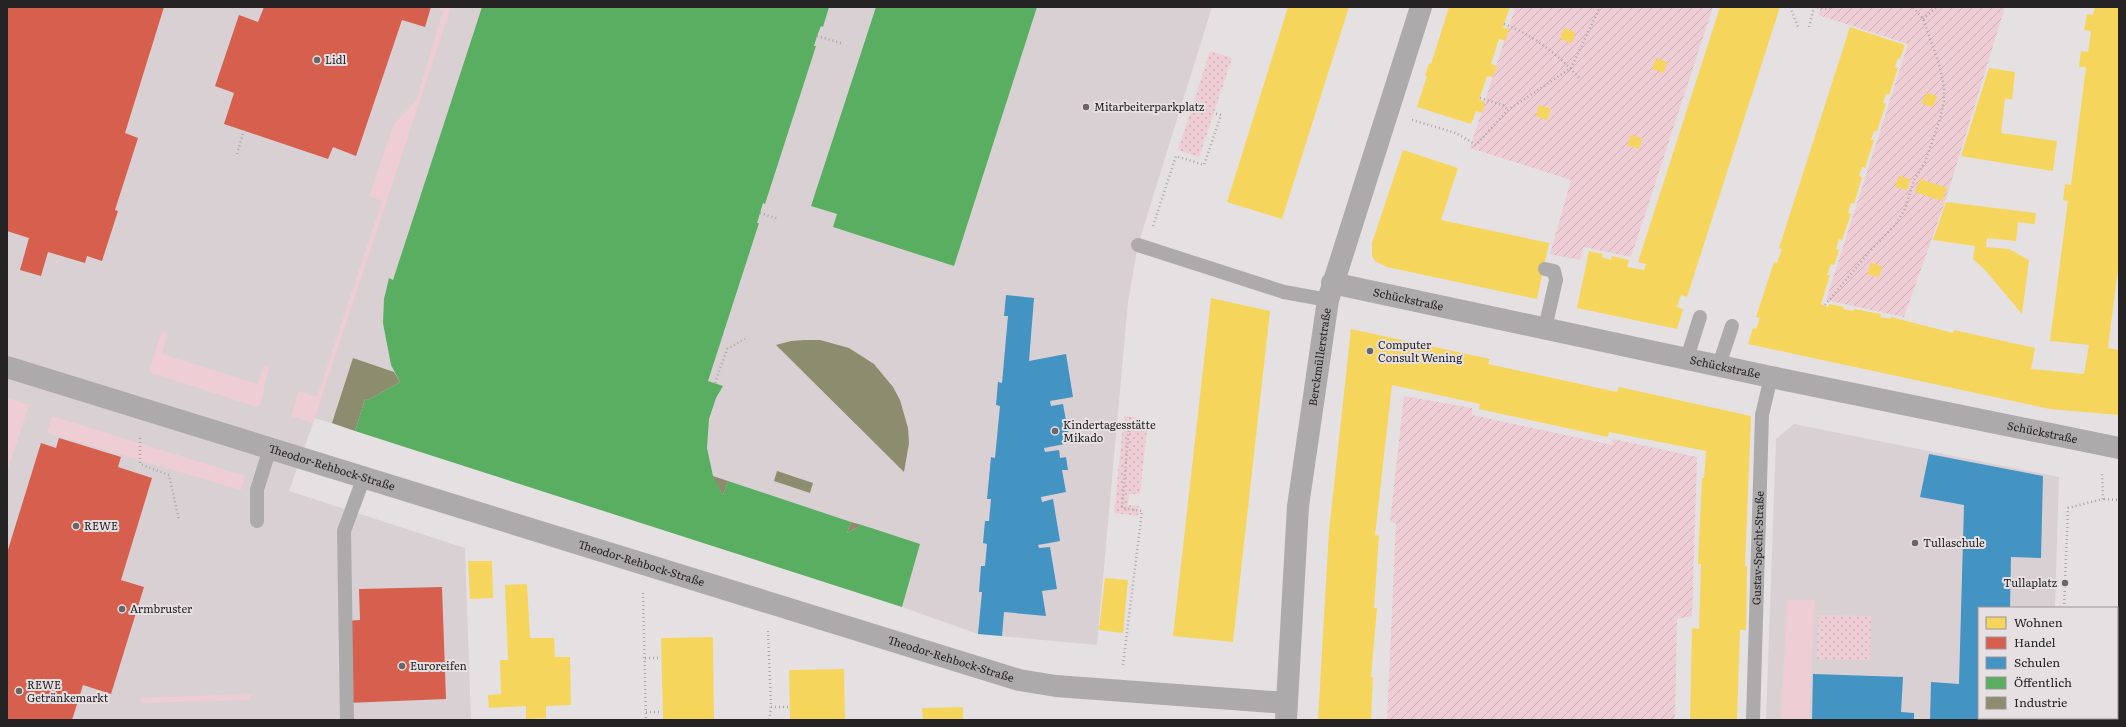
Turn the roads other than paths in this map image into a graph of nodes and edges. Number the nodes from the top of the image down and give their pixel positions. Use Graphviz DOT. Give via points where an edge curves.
graph roads {
  1 [pos="1422,7"];
  2 [pos="1142,246"];
  3 [pos="1545,269"];
  4 [pos="1330,292"];
  5 [pos="1700,317"];
  6 [pos="1732,326"];
  7 [pos="1544,328"];
  8 [pos="1687,358"];
  9 [pos="1719,365"];
  10 [pos="7,367"];
  11 [pos="1771,377"];
  12 [pos="2115,447"];
  13 [pos="270,448"];
  14 [pos="364,477"];
  15 [pos="257,521"];
  16 [pos="1286,712"];
  17 [pos="347,720"];
  18 [pos="1753,720"];
  1 -- 4 [label="street, Berckmüllerstraße"];
  2 -- 4 [label="lane" via="1284,292"];
  3 -- 7 [label="lane" via="1554,271 1556,280"];
  4 -- 7 [label="street, Schückstraße"];
  4 -- 16 [label="street, Berckmüllerstraße" via="1298,506"];
  5 -- 8 [label="lane"];
  6 -- 9 [label="lane"];
  7 -- 8 [label="street, Schückstraße"];
  8 -- 9 [label="street, Schückstraße"];
  9 -- 11 [label="street, Schückstraße"];
  10 -- 13 [label="street, Theodor-Rehbock-Straße"];
  11 -- 12 [label="street, Schückstraße"];
  11 -- 18 [label="lane, Gustav-Specht-Straße" via="1762,416"];
  13 -- 14 [label="street, Theodor-Rehbock-Straße"];
  13 -- 15 [label="lane" via="257,490"];
  14 -- 16 [label="street, Theodor-Rehbock-Straße" via="959,662 1035,683"];
  14 -- 17 [label="lane" via="344,531"];
}
